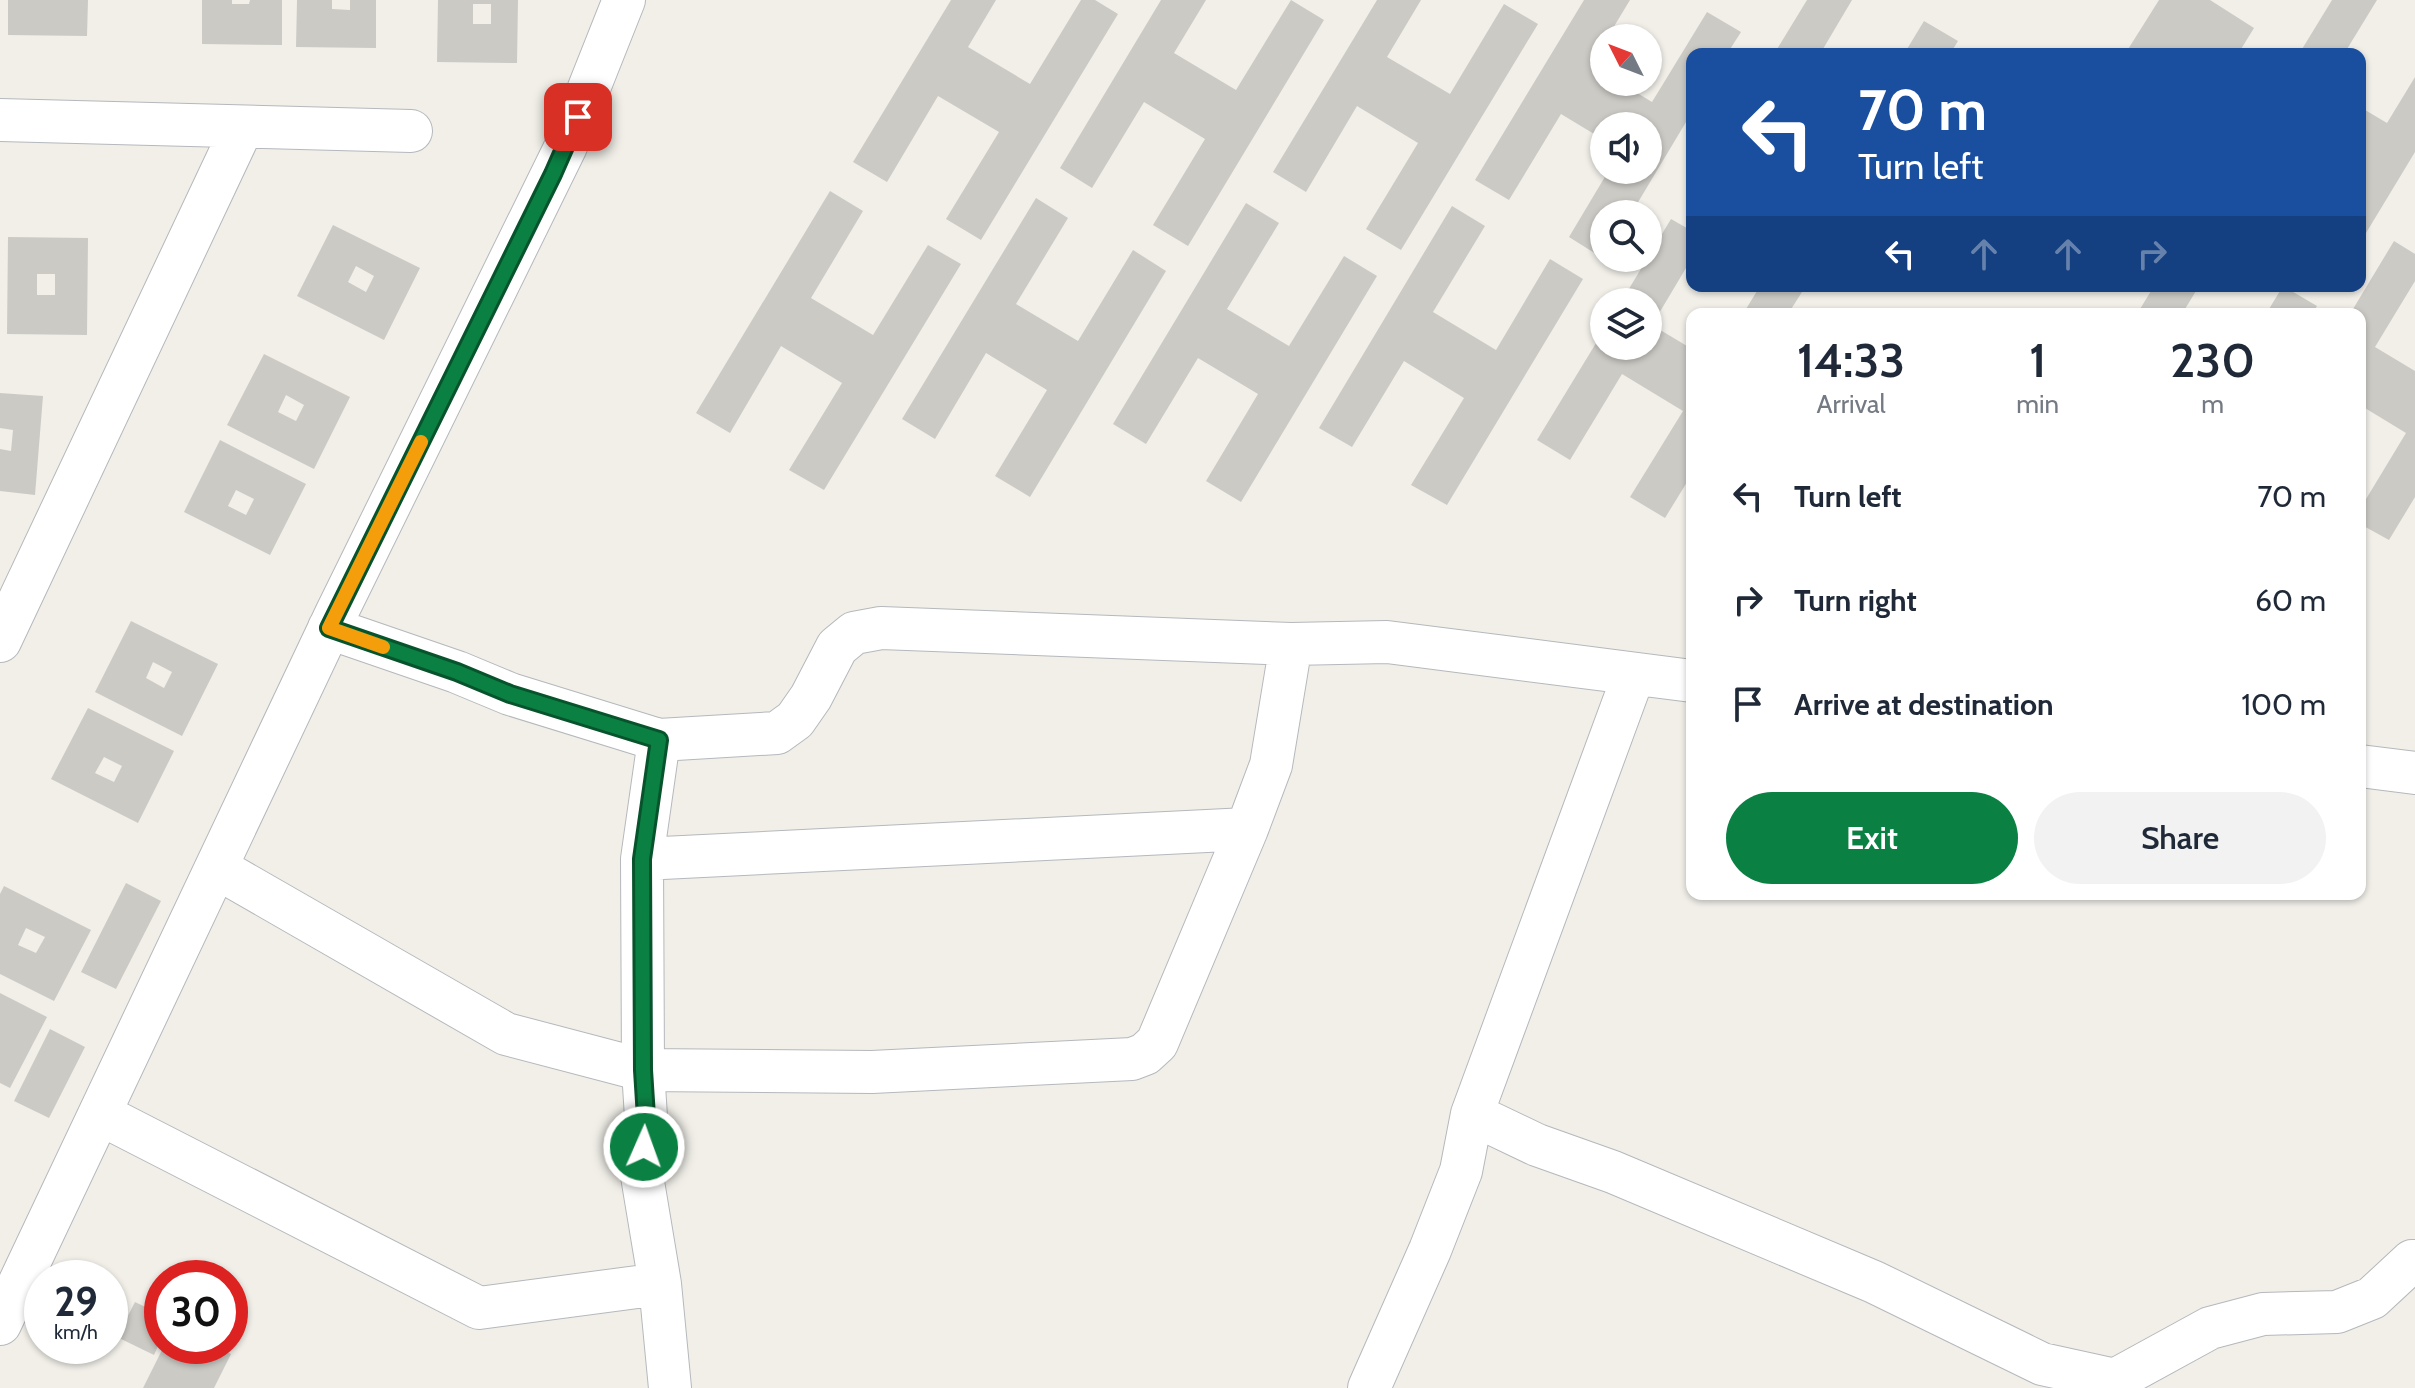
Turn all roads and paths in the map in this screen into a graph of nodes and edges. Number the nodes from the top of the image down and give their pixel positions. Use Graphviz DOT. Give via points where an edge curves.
graph roads {
  1 [pos="624,0"];
  2 [pos="0,120"];
  3 [pos="242,128"];
  4 [pos="411,131"];
  5 [pos="16,571"];
  6 [pos="329,628"];
  7 [pos="0,641"];
  8 [pos="1291,644"];
  9 [pos="1634,674"];
  10 [pos="1686,680"];
  11 [pos="659,740"];
  12 [pos="2366,767"];
  13 [pos="2415,773"];
  14 [pos="1247,829"];
  15 [pos="642,859"];
  16 [pos="217,868"];
  17 [pos="643,1070"];
  18 [pos="100,1114"];
  19 [pos="1472,1114"];
  20 [pos="2415,1261"];
  21 [pos="660,1284"];
  22 [pos="0,1324"];
  23 [pos="2111,1384"];
  24 [pos="670,1388"];
  25 [pos="1369,1388"];
  1 -- 6 [label="street" via="566,146"];
  2 -- 3 [label="street"];
  3 -- 4 [label="street"];
  3 -- 5 [label="street"];
  5 -- 7 [label="street"];
  6 -- 11 [label="street" via="510,694"];
  6 -- 16 [label="street"];
  8 -- 9 [label="street" via="1387,642"];
  8 -- 11 [label="street" via="881,628 854,633 837,647 795,720 777,733"];
  8 -- 14 [label="street" via="1271,765"];
  9 -- 10 [label="street"];
  9 -- 19 [label="street"];
  11 -- 15 [label="street"];
  12 -- 13 [label="street"];
  14 -- 15 [label="street"];
  14 -- 17 [label="street" via="1157,1043 1145,1054 1132,1059 872,1072"];
  15 -- 17 [label="street"];
  16 -- 17 [label="street" via="506,1034"];
  16 -- 18 [label="street"];
  17 -- 21 [label="street" via="642,1176"];
  18 -- 21 [label="street" via="479,1308"];
  18 -- 22 [label="street"];
  19 -- 23 [label="street" via="1874,1282 2042,1364"];
  19 -- 25 [label="street" via="1461,1171"];
  20 -- 23 [label="street" via="2372,1298 2337,1312 2263,1314 2210,1328"];
  21 -- 24 [label="street"];
}
